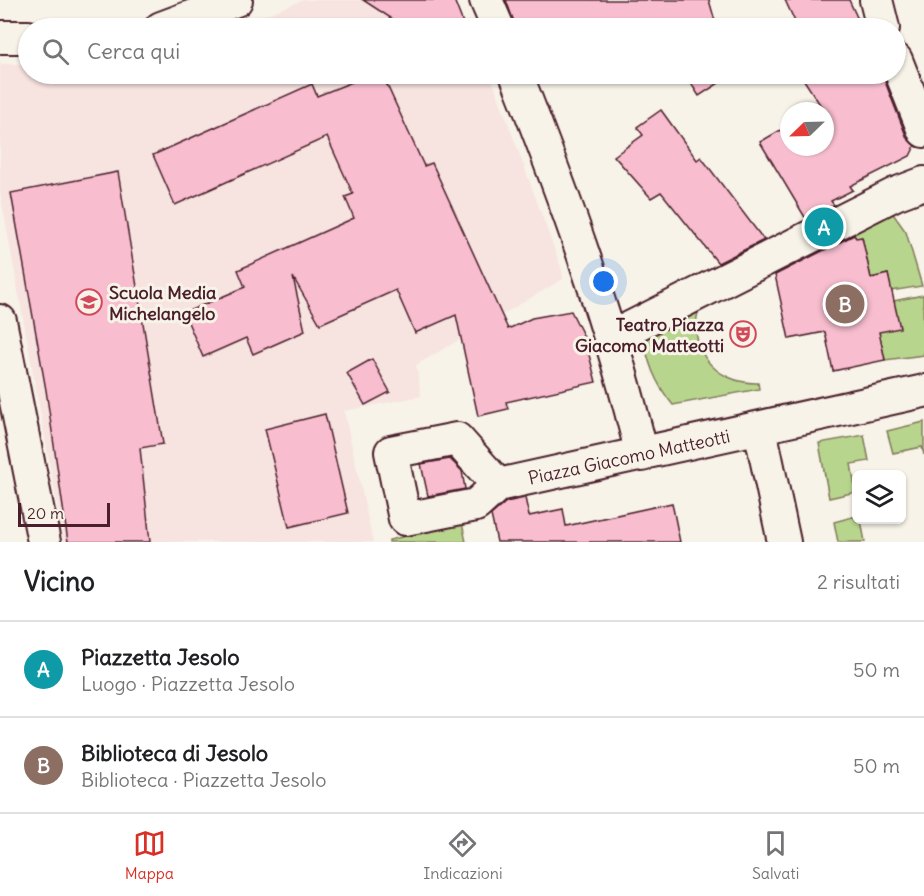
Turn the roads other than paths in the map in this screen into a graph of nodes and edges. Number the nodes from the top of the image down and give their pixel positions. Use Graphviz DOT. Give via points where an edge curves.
graph roads {
  1 [pos="236,0"];
  2 [pos="486,0"];
  3 [pos="876,0"];
  4 [pos="188,18"];
  5 [pos="494,18"];
  6 [pos="880,18"];
  7 [pos="0,37"];
  8 [pos="18,37"];
  9 [pos="520,84"];
  10 [pos="906,84"];
  11 [pos="924,130"];
  12 [pos="924,183"];
  13 [pos="0,321"];
  14 [pos="610,338"];
  15 [pos="924,391"];
  16 [pos="760,429"];
  17 [pos="642,455"];
  18 [pos="498,485"];
  19 [pos="44,542"];
  20 [pos="784,542"];
  1 -- 4 [label="street"];
  2 -- 5 [label="street"];
  3 -- 6 [label="street"];
  7 -- 8 [label="street"];
  9 -- 14 [label="street" via="568,205"];
  10 -- 11 [label="street"];
  12 -- 14 [label="street"];
  13 -- 19 [label="street"];
  14 -- 17 [label="street"];
  15 -- 16 [label="street, Piazza Giacomo Matteotti"];
  16 -- 17 [label="street, Piazza Giacomo Matteotti"];
  16 -- 20 [label="street"];
  17 -- 18 [label="street, Piazza Giacomo Matteotti"];
}
